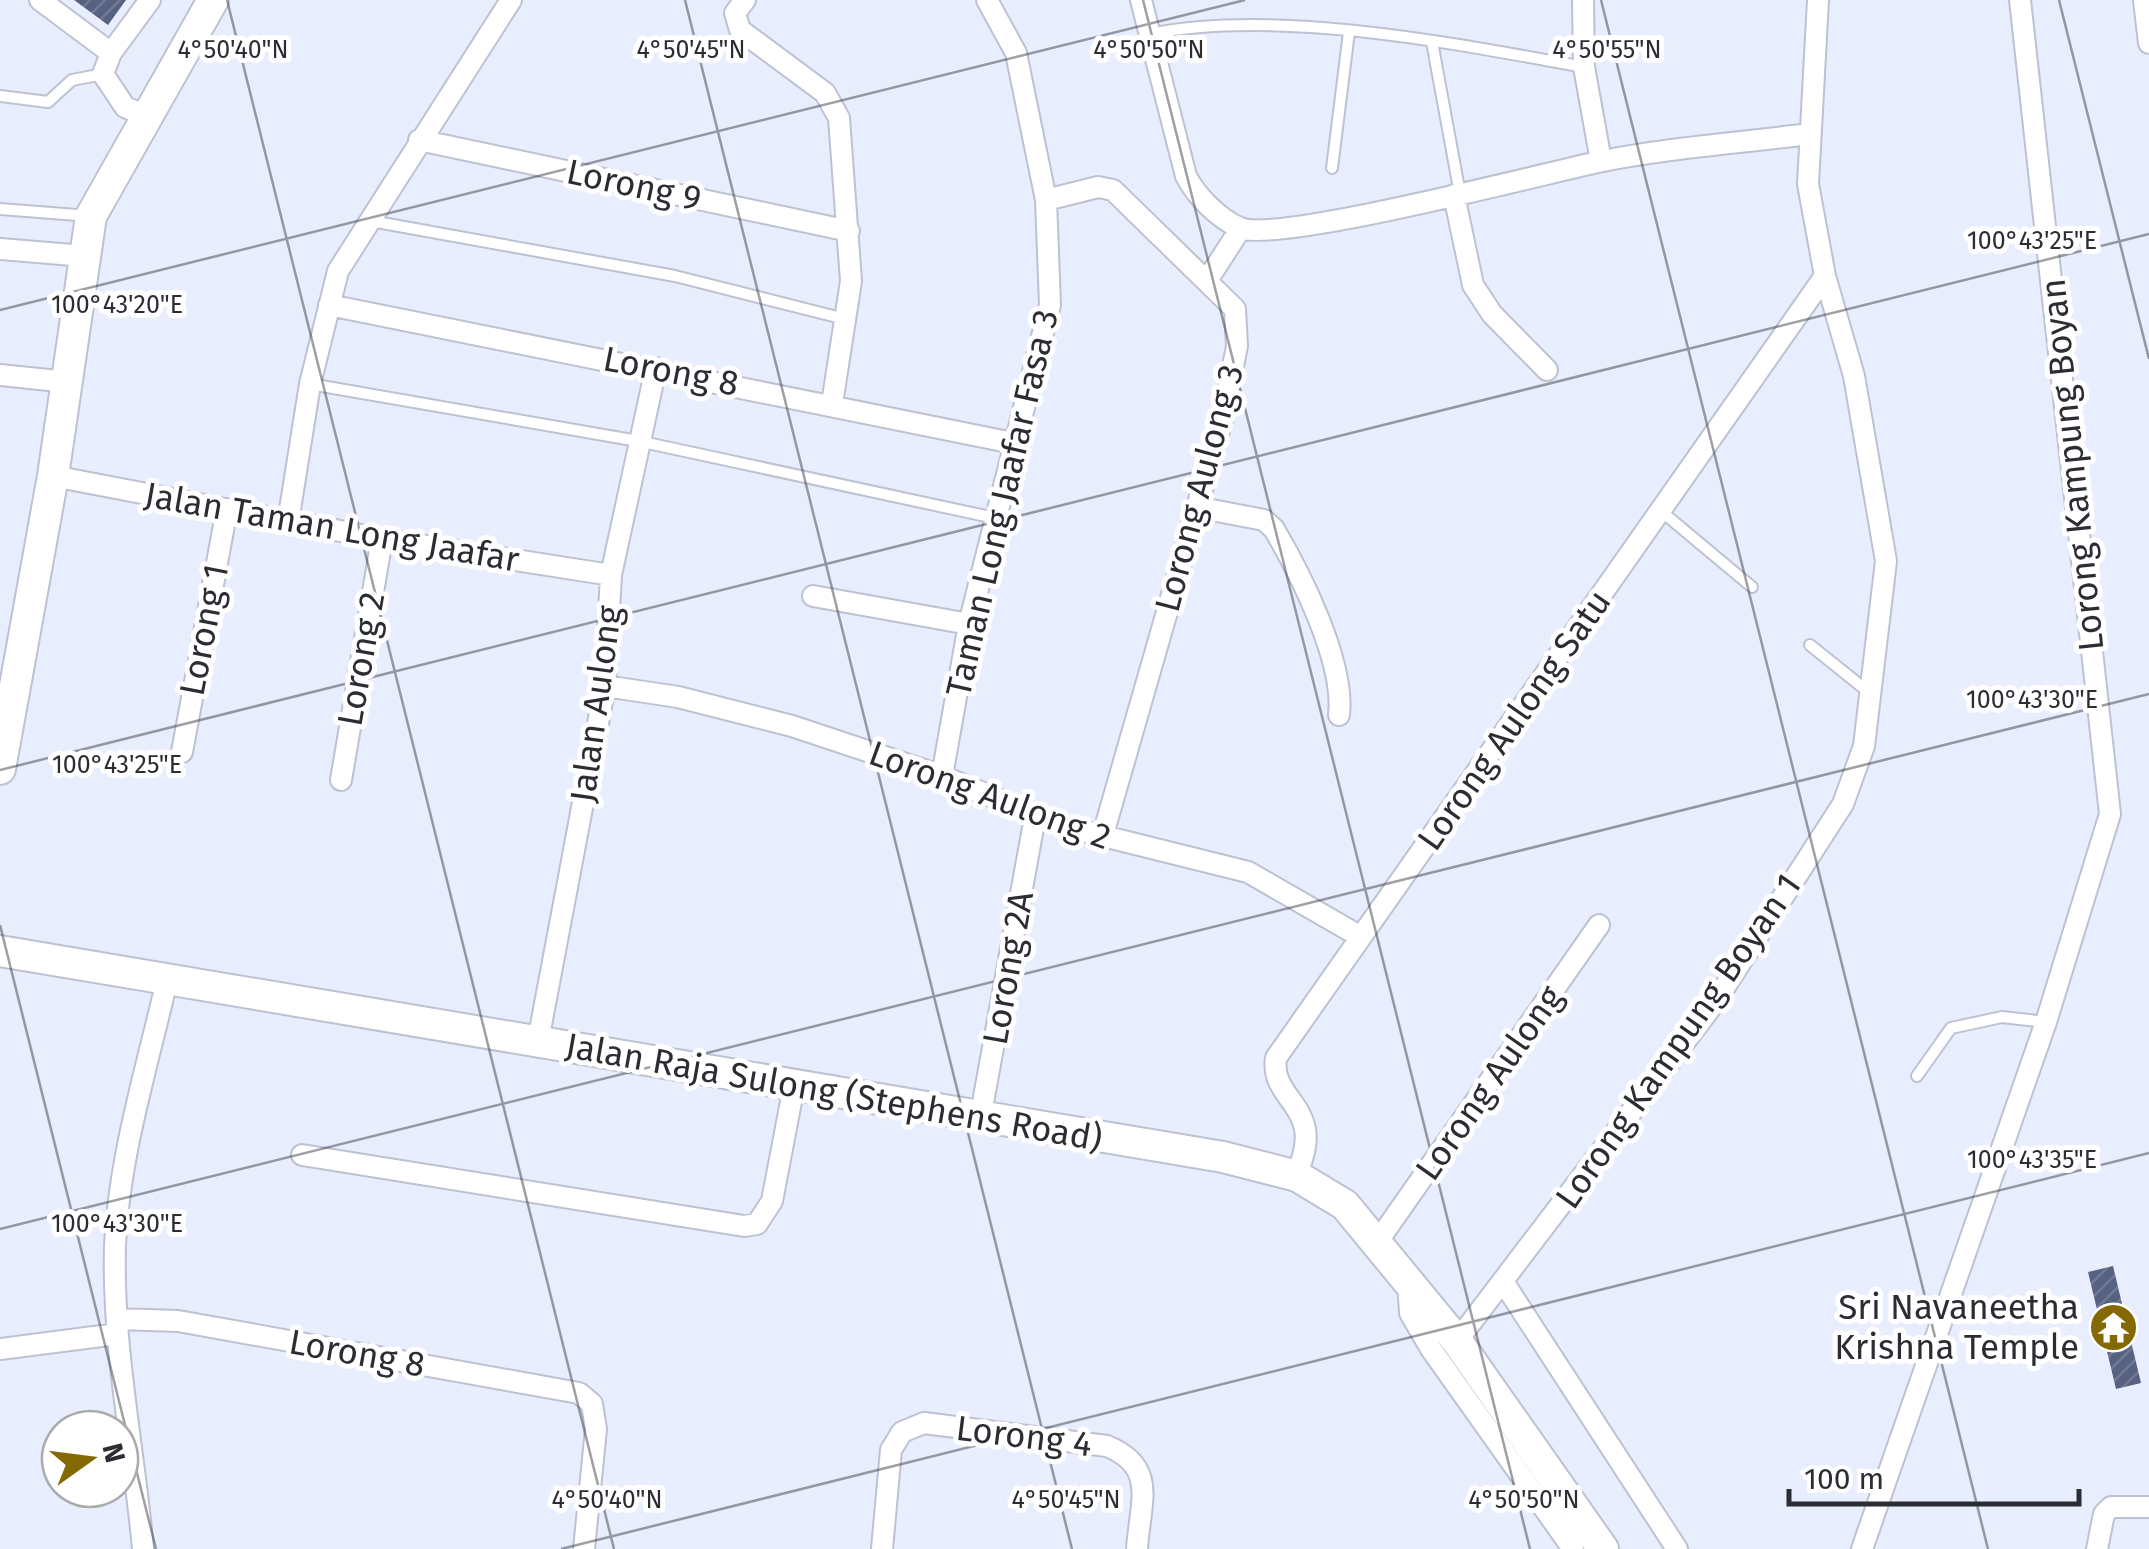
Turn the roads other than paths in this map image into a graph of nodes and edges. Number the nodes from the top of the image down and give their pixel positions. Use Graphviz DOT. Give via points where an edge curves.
graph roads {
  1 [pos="40,0"];
  2 [pos="150,0"];
  3 [pos="213,0"];
  4 [pos="511,0"];
  5 [pos="745,0"];
  6 [pos="987,0"];
  7 [pos="1141,0"];
  8 [pos="1583,0"];
  9 [pos="1818,0"];
  10 [pos="2020,0"];
  11 [pos="2144,0"];
  12 [pos="1348,32"];
  13 [pos="1150,34"];
  14 [pos="1432,42"];
  15 [pos="2149,43"];
  16 [pos="110,53"];
  17 [pos="1584,66"];
  18 [pos="103,74"];
  19 [pos="0,96"];
  20 [pos="146,116"];
  21 [pos="1809,134"];
  22 [pos="419,140"];
  23 [pos="1601,162"];
  24 [pos="1332,168"];
  25 [pos="1457,195"];
  26 [pos="1046,200"];
  27 [pos="0,209"];
  28 [pos="91,216"];
  29 [pos="371,220"];
  30 [pos="1241,228"];
  31 [pos="849,231"];
  32 [pos="0,249"];
  33 [pos="84,256"];
  34 [pos="1824,276"];
  35 [pos="1208,279"];
  36 [pos="329,305"];
  37 [pos="846,320"];
  38 [pos="656,368"];
  39 [pos="1546,370"];
  40 [pos="0,375"];
  41 [pos="68,382"];
  42 [pos="310,384"];
  43 [pos="832,404"];
  44 [pos="638,441"];
  45 [pos="1013,443"];
  46 [pos="53,476"];
  47 [pos="1196,507"];
  48 [pos="227,509"];
  49 [pos="1661,511"];
  50 [pos="995,518"];
  51 [pos="288,522"];
  52 [pos="382,539"];
  53 [pos="611,575"];
  54 [pos="1752,587"];
  55 [pos="813,596"];
  56 [pos="969,624"];
  57 [pos="1810,645"];
  58 [pos="605,686"];
  59 [pos="1871,694"];
  60 [pos="7,698"];
  61 [pos="1339,714"];
  62 [pos="182,752"];
  63 [pos="0,769"];
  64 [pos="942,776"];
  65 [pos="341,780"];
  66 [pos="1035,817"];
  67 [pos="1102,838"];
  68 [pos="1599,925"];
  69 [pos="1362,937"];
  70 [pos="0,951"];
  71 [pos="168,976"];
  72 [pos="2046,1022"];
  73 [pos="538,1041"];
  74 [pos="1917,1076"];
  75 [pos="794,1086"];
  76 [pos="980,1119"];
  77 [pos="302,1155"];
  78 [pos="1297,1176"];
  79 [pos="1378,1241"];
  80 [pos="1408,1279"];
  81 [pos="1504,1283"];
  82 [pos="118,1327"];
  83 [pos="1458,1341"];
  84 [pos="0,1349"];
  85 [pos="2149,1507"];
  86 [pos="143,1549"];
  87 [pos="584,1549"];
  88 [pos="882,1549"];
  89 [pos="1137,1549"];
  90 [pos="1573,1549"];
  91 [pos="1604,1549"];
  92 [pos="1678,1549"];
  93 [pos="1862,1549"];
  94 [pos="2097,1549"];
  1 -- 16 [label="street"];
  2 -- 16 [label="street"];
  3 -- 20 [label="street"];
  4 -- 22 [label="street"];
  5 -- 31 [label="street" via="736,23 834,108"];
  6 -- 26 [label="street, Taman Long Jaafar Fasa 3" via="1016,53"];
  7 -- 13 [label="street"];
  8 -- 17 [label="street"];
  9 -- 21 [label="street, Lorong Kampung Boyan 1"];
  10 -- 72 [label="street, Lorong Kampung Boyan" via="2110,814"];
  11 -- 15 [label="street"];
  12 -- 13 [label="lane" via="1176,28"];
  12 -- 14 [label="lane"];
  12 -- 24 [label="lane"];
  13 -- 30 [label="street" via="1186,176 1202,200"];
  14 -- 17 [label="lane"];
  14 -- 25 [label="lane"];
  16 -- 18 [label="street"];
  17 -- 23 [label="street"];
  18 -- 19 [label="lane" via="72,80 48,102"];
  18 -- 20 [label="street" via="125,106"];
  20 -- 28 [label="street"];
  21 -- 23 [label="street"];
  21 -- 34 [label="street, Lorong Kampung Boyan 1" via="1808,184"];
  22 -- 29 [label="street"];
  22 -- 31 [label="street, Lorong 9"];
  23 -- 25 [label="street"];
  25 -- 30 [label="street" via="1277,229"];
  25 -- 39 [label="street" via="1473,285"];
  26 -- 35 [label="street, Lorong Aulong 3" via="1113,190"];
  26 -- 45 [label="street, Taman Long Jaafar Fasa 3" via="1050,305"];
  27 -- 28 [label="lane"];
  28 -- 33 [label="street"];
  29 -- 36 [label="street" via="338,271"];
  29 -- 37 [label="lane" via="675,276"];
  30 -- 35 [label="street"];
  31 -- 37 [label="street"];
  32 -- 33 [label="street"];
  33 -- 41 [label="street"];
  34 -- 49 [label="street, Lorong Aulong Satu"];
  34 -- 59 [label="street, Lorong Kampung Boyan 1" via="1854,376 1886,561"];
  35 -- 47 [label="street, Lorong Aulong 3" via="1235,309 1237,346"];
  36 -- 38 [label="street, Lorong 8"];
  36 -- 42 [label="street"];
  37 -- 43 [label="street"];
  38 -- 43 [label="street, Lorong 8"];
  38 -- 44 [label="street, Jalan Aulong"];
  40 -- 41 [label="street"];
  41 -- 46 [label="street"];
  42 -- 44 [label="lane"];
  42 -- 51 [label="street"];
  43 -- 45 [label="street, Lorong 8"];
  44 -- 50 [label="lane"];
  44 -- 53 [label="street, Jalan Aulong"];
  45 -- 50 [label="street, Taman Long Jaafar Fasa 3"];
  46 -- 48 [label="street, Jalan Taman Long Jaafar"];
  46 -- 60 [label="street"];
  47 -- 61 [label="street" via="1264,520 1274,529 1325,640"];
  47 -- 67 [label="street, Lorong Aulong 3"];
  48 -- 51 [label="street, Jalan Taman Long Jaafar"];
  48 -- 62 [label="street, Lorong 1"];
  49 -- 54 [label="lane"];
  49 -- 69 [label="street, Lorong Aulong Satu"];
  50 -- 56 [label="street, Taman Long Jaafar Fasa 3"];
  51 -- 52 [label="street, Jalan Taman Long Jaafar"];
  52 -- 53 [label="street, Jalan Taman Long Jaafar"];
  52 -- 65 [label="street, Lorong 2"];
  53 -- 58 [label="street, Jalan Aulong"];
  55 -- 56 [label="street"];
  56 -- 64 [label="street, Taman Long Jaafar Fasa 3"];
  57 -- 59 [label="lane"];
  58 -- 64 [label="street, Lorong Aulong 2" via="678,696 792,726"];
  58 -- 73 [label="street, Jalan Aulong"];
  59 -- 81 [label="street, Lorong Kampung Boyan 1" via="1864,746 1843,804 1715,1002"];
  60 -- 63 [label="street"];
  64 -- 66 [label="street, Lorong Aulong 2"];
  66 -- 67 [label="street, Lorong Aulong 2"];
  66 -- 76 [label="street, Lorong 2A"];
  67 -- 69 [label="street, Lorong Aulong 2" via="1248,872"];
  68 -- 79 [label="street, Lorong Aulong"];
  69 -- 78 [label="street, Lorong Aulong Satu" via="1276,1058 1278,1084 1305,1128"];
  70 -- 71 [label="street, Jalan Raja Sulong (Stephens Road)"];
  71 -- 73 [label="street, Jalan Raja Sulong (Stephens Road)"];
  71 -- 82 [label="street" via="115,1244"];
  72 -- 74 [label="lane" via="2002,1017 1950,1028"];
  72 -- 93 [label="street, Lorong Kampung Boyan"];
  73 -- 75 [label="street, Jalan Raja Sulong (Stephens Road)"];
  75 -- 76 [label="street, Jalan Raja Sulong (Stephens Road)"];
  75 -- 77 [label="street" via="772,1201 757,1224 744,1226"];
  76 -- 78 [label="street, Jalan Raja Sulong (Stephens Road)" via="1223,1157"];
  78 -- 79 [label="street, Jalan Raja Sulong (Stephens Road)" via="1345,1205"];
  79 -- 80 [label="street, Jalan Raja Sulong (Stephens Road)"];
  80 -- 83 [label="street, Jalan Raja Sulong (Stephens Road)"];
  80 -- 90 [label="street" via="1410,1312 1432,1348"];
  81 -- 83 [label="street, Lorong Kampung Boyan 1"];
  81 -- 92 [label="street"];
  82 -- 84 [label="street, Lorong 8"];
  82 -- 86 [label="street"];
  82 -- 87 [label="street, Lorong 8" via="178,1321 579,1393 592,1404 596,1430"];
  83 -- 91 [label="street, Jalan Raja Sulong (Stephens Road)"];
  85 -- 94 [label="street" via="2111,1506"];
  88 -- 89 [label="street, Lorong 4" via="891,1450 902,1432 924,1423 1107,1446 1130,1455 1141,1471"];
}
